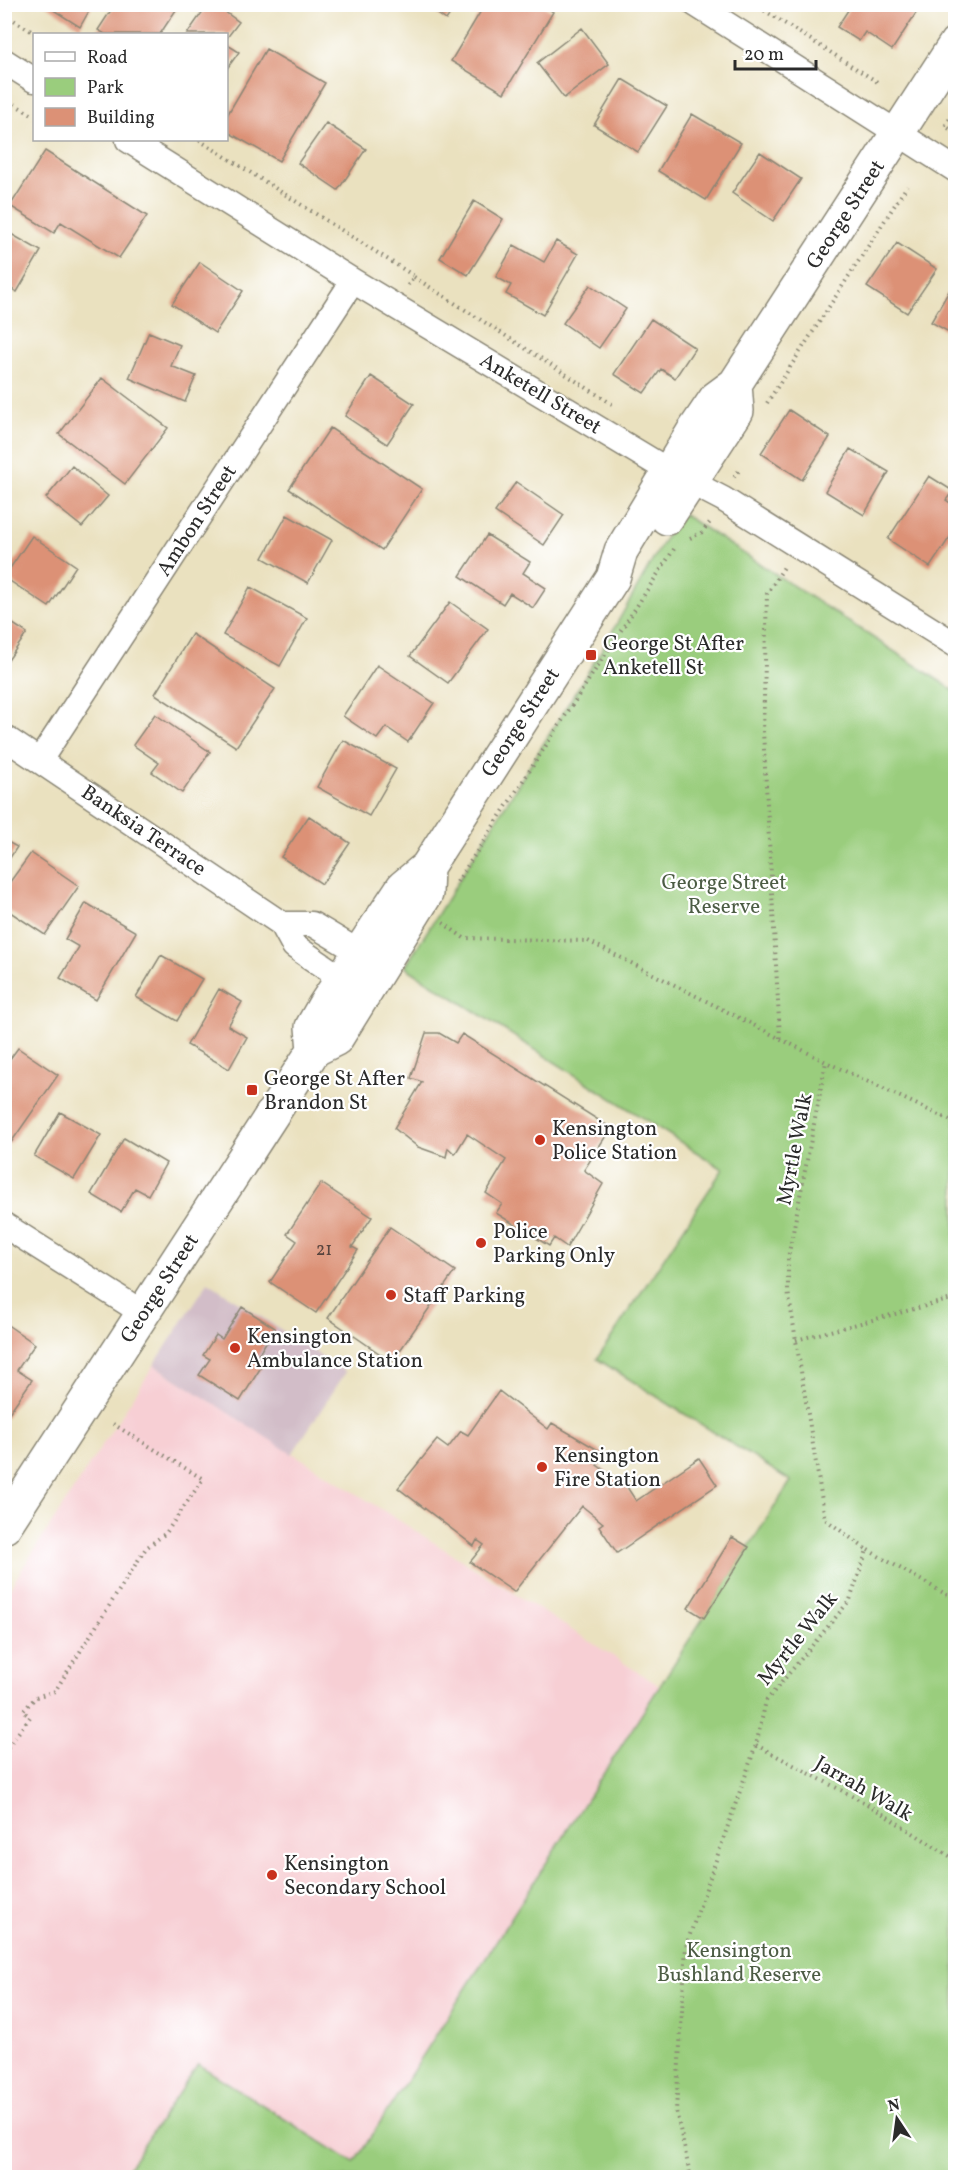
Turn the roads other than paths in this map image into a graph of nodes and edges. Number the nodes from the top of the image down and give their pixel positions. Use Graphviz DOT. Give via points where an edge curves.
graph roads {
  1 [pos="695,4"];
  2 [pos="956,43"];
  3 [pos="897,133"];
  4 [pos="130,141"];
  5 [pos="956,170"];
  6 [pos="353,281"];
  7 [pos="679,476"];
  8 [pos="956,645"];
  9 [pos="4,737"];
  10 [pos="40,760"];
  11 [pos="362,973"];
  12 [pos="4,1225"];
  13 [pos="143,1314"];
  14 [pos="4,1527"];
  1 -- 3 [label="street"];
  2 -- 3 [label="main road, George Street"];
  3 -- 5 [label="street"];
  3 -- 7 [label="main road, George Street" via="735,384 737,411"];
  4 -- 6 [label="street, Anketell Street"];
  6 -- 7 [label="street, Anketell Street"];
  6 -- 10 [label="street, Ambon Street"];
  7 -- 8 [label="street, Anketell Street" via="723,499"];
  7 -- 11 [label="main road, George Street" via="637,565 613,578 427,867 403,887"];
  9 -- 10 [label="street, Banksia Terrace"];
  10 -- 11 [label="street, Banksia Terrace" via="282,924 294,946"];
  11 -- 13 [label="main road, George Street" via="312,1027 314,1050"];
  12 -- 13 [label="street"];
  13 -- 14 [label="main road, George Street"];
}
